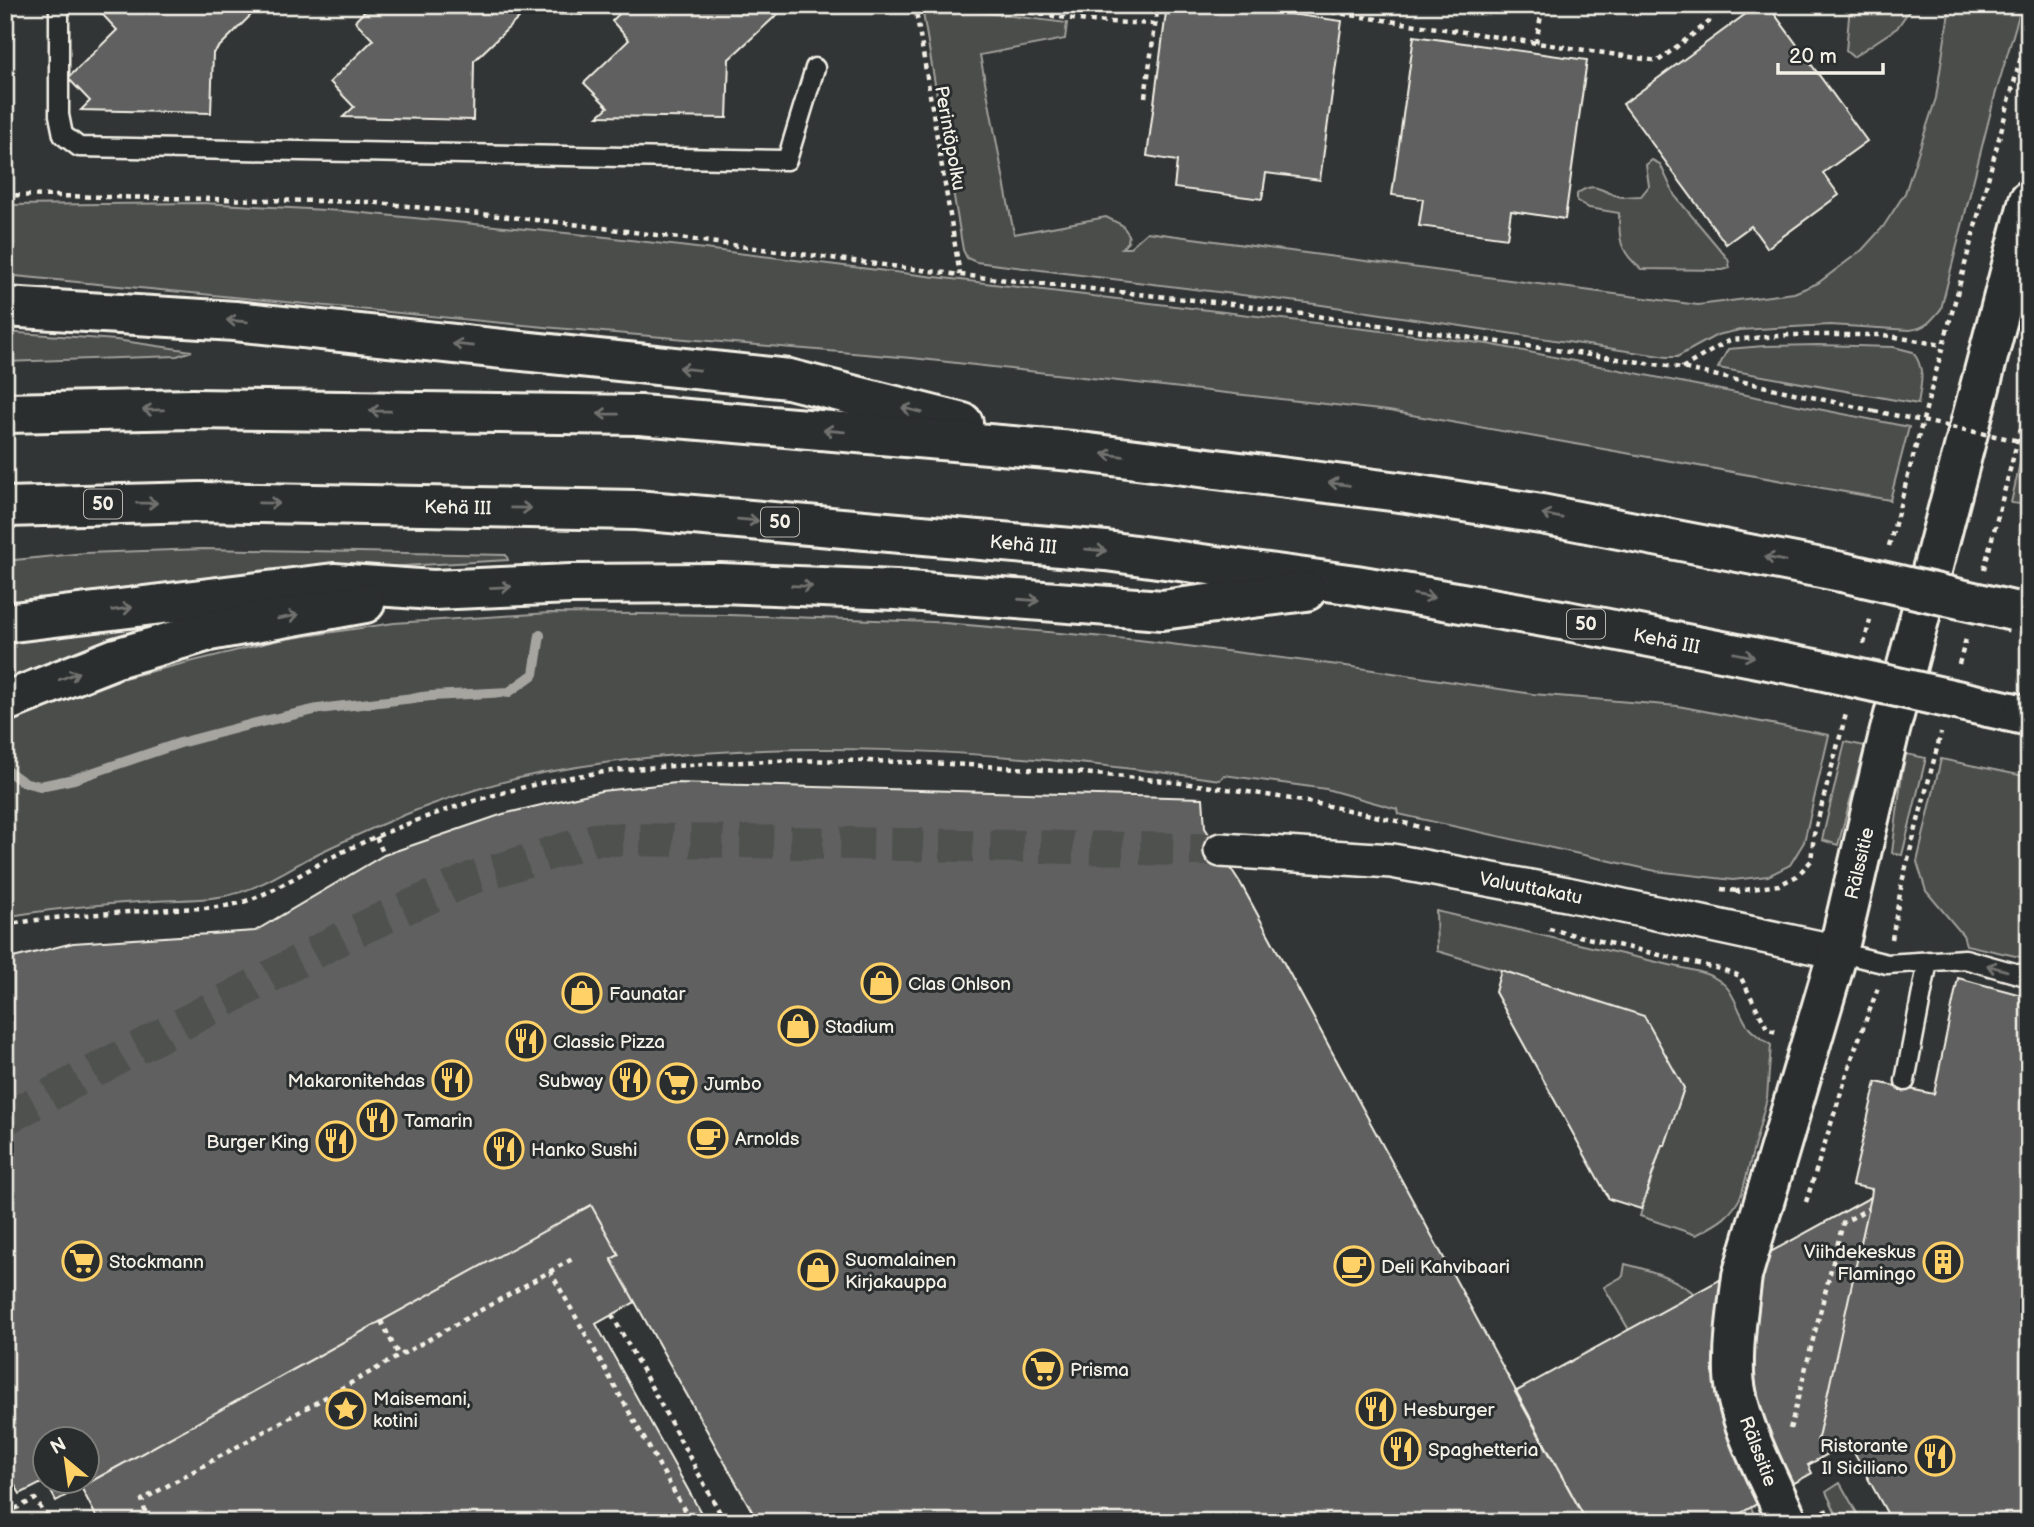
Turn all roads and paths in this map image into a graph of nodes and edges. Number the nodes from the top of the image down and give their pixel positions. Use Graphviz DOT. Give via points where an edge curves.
graph roads {
  1 [pos="59,5"];
  2 [pos="915,5"];
  3 [pos="981,5"];
  4 [pos="1158,5"];
  5 [pos="1283,5"];
  6 [pos="1544,5"];
  7 [pos="1712,5"];
  8 [pos="1155,24"];
  9 [pos="2029,26"];
  10 [pos="1536,43"];
  11 [pos="815,68"];
  12 [pos="1145,97"];
  13 [pos="5,195"];
  14 [pos="2029,200"];
  15 [pos="960,275"];
  16 [pos="9,308"];
  17 [pos="1942,345"];
  18 [pos="1682,368"];
  19 [pos="2029,397"];
  20 [pos="5,414"];
  21 [pos="2029,443"];
  22 [pos="1073,451"];
  23 [pos="5,506"];
  24 [pos="1887,556"];
  25 [pos="1983,572"];
  26 [pos="1356,585"];
  27 [pos="433,590"];
  28 [pos="1873,609"];
  29 [pos="2021,613"];
  30 [pos="5,623"];
  31 [pos="1969,626"];
  32 [pos="1863,649"];
  33 [pos="1959,666"];
  34 [pos="5,702"];
  35 [pos="1849,702"];
  36 [pos="2029,716"];
  37 [pos="1945,720"];
  38 [pos="1439,833"];
  39 [pos="376,837"];
  40 [pos="1221,850"];
  41 [pos="384,855"];
  42 [pos="1714,888"];
  43 [pos="1738,891"];
  44 [pos="5,925"];
  45 [pos="1538,926"];
  46 [pos="1736,930"];
  47 [pos="1838,952"];
  48 [pos="1928,961"];
  49 [pos="1887,964"];
  50 [pos="2029,977"];
  51 [pos="1811,1038"];
  52 [pos="1854,1052"];
  53 [pos="1905,1081"];
  54 [pos="1869,1208"];
  55 [pos="1802,1214"];
  56 [pos="574,1258"];
  57 [pos="550,1272"];
  58 [pos="612,1315"];
  59 [pos="381,1321"];
  60 [pos="399,1356"];
  61 [pos="1786,1419"];
  62 [pos="1790,1429"];
  63 [pos="1794,1442"];
  64 [pos="5,1510"];
  65 [pos="50,1522"];
  66 [pos="148,1522"];
  67 [pos="691,1522"];
  68 [pos="725,1522"];
  69 [pos="1787,1522"];
  1 -- 11 [label="lane" via="59,115 63,135 79,147 787,160"];
  2 -- 15 [label="path, Perintöpolku"];
  3 -- 8 [label="path" via="1087,21"];
  4 -- 8 [label="path"];
  5 -- 10 [label="path"];
  6 -- 10 [label="path"];
  7 -- 10 [label="path" via="1709,22 1658,61"];
  8 -- 12 [label="path"];
  9 -- 17 [label="path"];
  13 -- 15 [label="path" via="369,201"];
  14 -- 47 [label="main road, Rälssitie" via="1888,738"];
  15 -- 18 [label="path" via="1232,304"];
  22 -- 16 [label="main road, one-way" via="789,379 235,321"];
  17 -- 18 [label="path" via="1884,335 1730,340"];
  17 -- 24 [label="path"];
  18 -- 21 [label="path, bridge"];
  19 -- 25 [label="path"];
  22 -- 20 [label="main road, one-way" via="640,415 192,409"];
  29 -- 22 [label="main road, one-way, bridge" via="1842,572 1541,514"];
  23 -- 26 [label="main road, Kehä III / 50, one-way" via="200,502 636,510 1106,551"];
  27 -- 26 [label="main road, one-way" via="720,583 896,590 1162,610"];
  26 -- 36 [label="main road, Kehä III / 50, one-way, bridge" via="1815,668"];
  30 -- 27 [label="main road, one-way" via="334,583"];
  34 -- 27 [label="main road, one-way" via="116,658 209,631"];
  28 -- 32 [label="path"];
  31 -- 33 [label="path"];
  35 -- 43 [label="path" via="1811,861 1797,876 1779,885"];
  37 -- 49 [label="path" via="1902,882"];
  38 -- 39 [label="path" via="1372,814 1222,788 1041,769 789,759 592,773 488,797"];
  39 -- 41 [label="path"];
  39 -- 44 [label="path" via="245,902"];
  40 -- 46 [label="street, Valuuttakatu" via="1392,861"];
  42 -- 43 [label="path"];
  43 -- 46 [label="path"];
  45 -- 51 [label="path" via="1740,976 1768,1030"];
  46 -- 47 [label="street, Valuuttakatu"];
  47 -- 49 [label="lane"];
  47 -- 51 [label="main road, Rälssitie"];
  48 -- 49 [label="lane"];
  50 -- 48 [label="lane, one-way" via="1965,959"];
  48 -- 53 [label="lane"];
  49 -- 52 [label="path"];
  51 -- 52 [label="path"];
  51 -- 69 [label="main road, Rälssitie" via="1742,1276 1735,1325 1734,1376 1747,1430"];
  52 -- 55 [label="path"];
  54 -- 62 [label="path" via="1843,1223"];
  56 -- 57 [label="path"];
  57 -- 60 [label="path"];
  57 -- 67 [label="path"];
  58 -- 68 [label="path"];
  59 -- 60 [label="path"];
  60 -- 66 [label="path" via="142,1500"];
  61 -- 62 [label="path"];
  62 -- 63 [label="path"];
  64 -- 65 [label="path" via="35,1499"];
}
